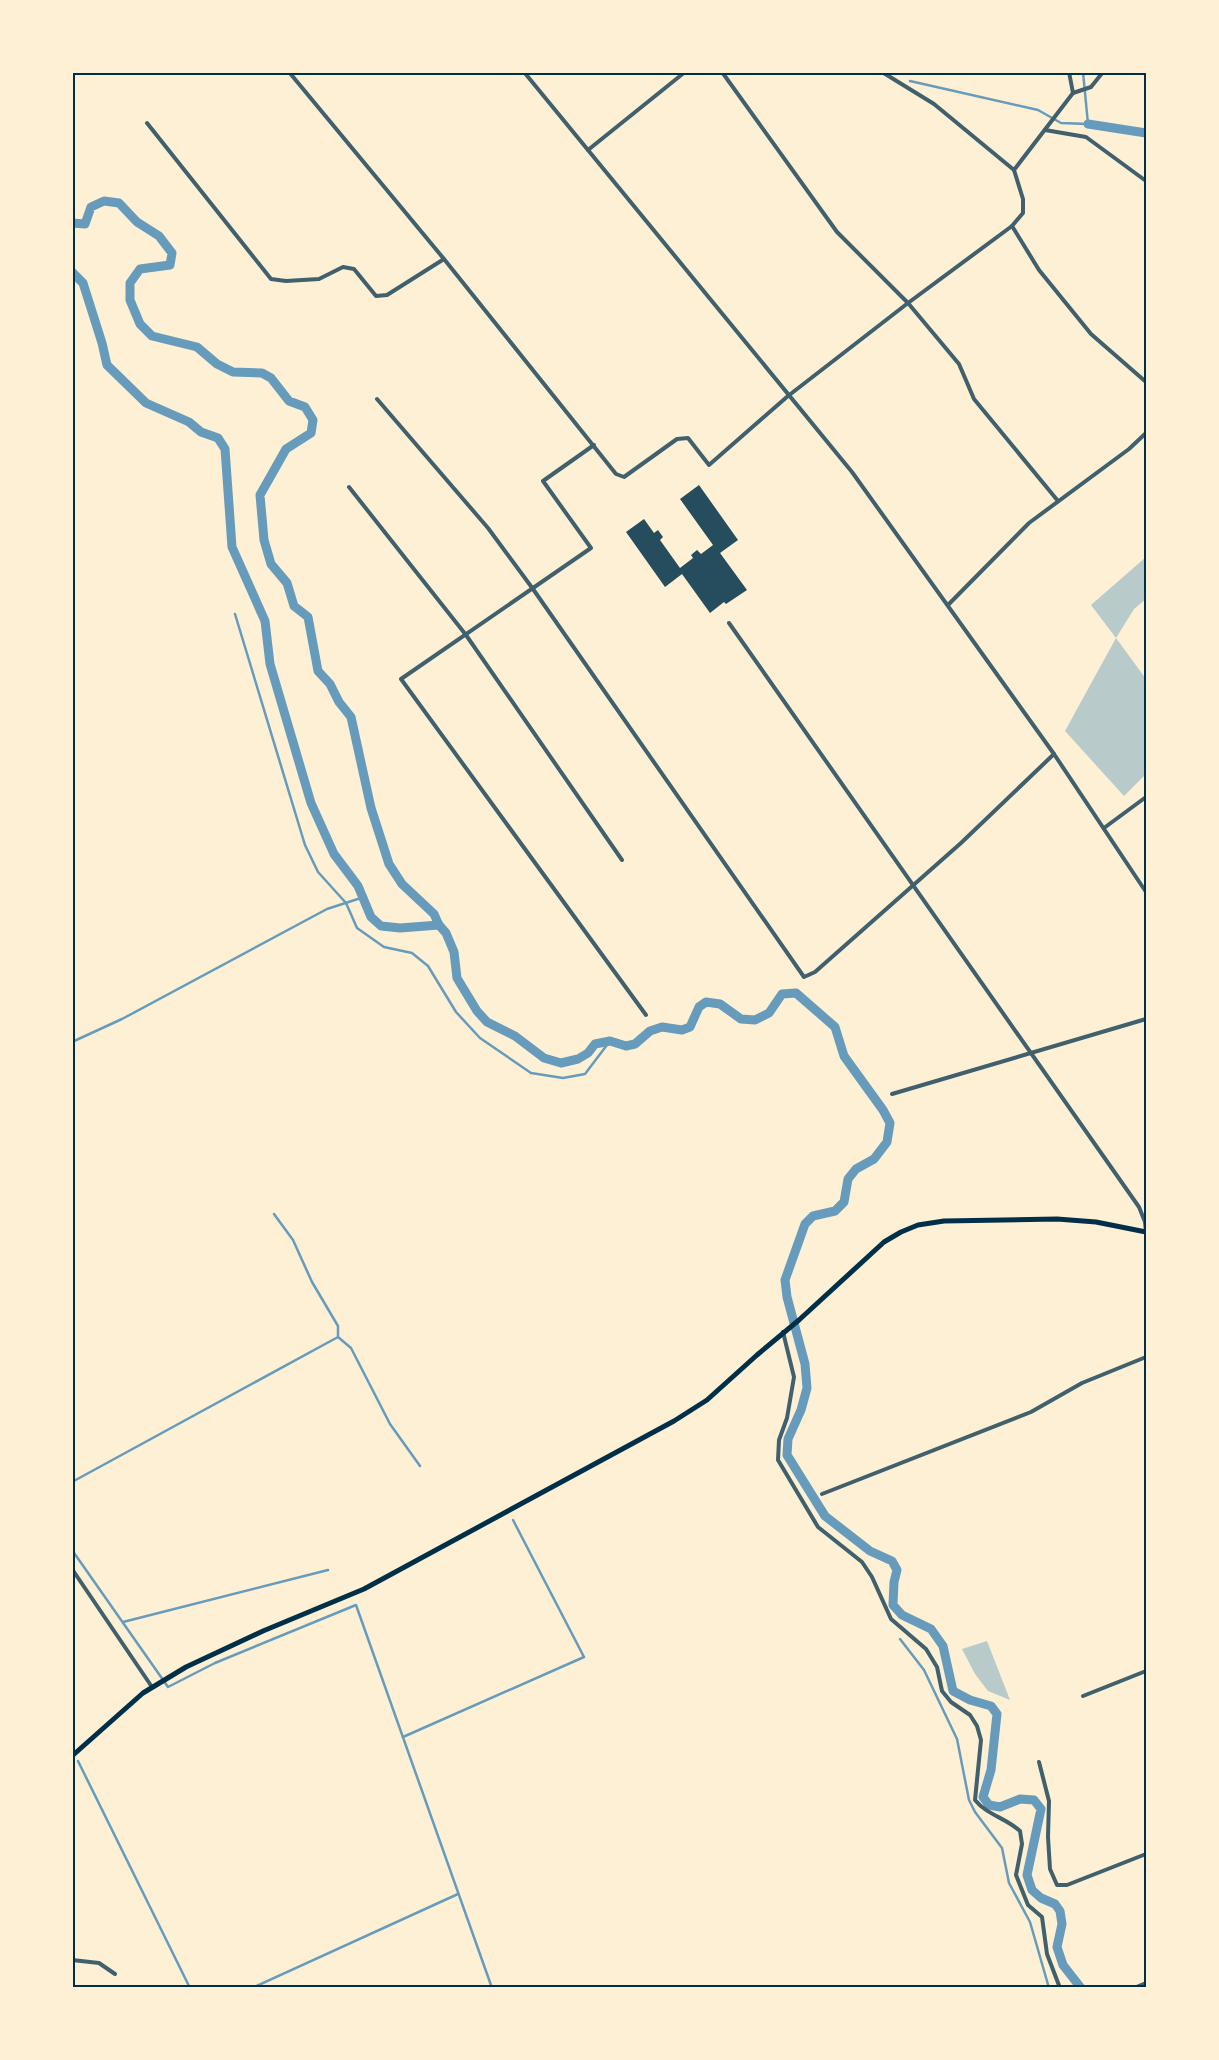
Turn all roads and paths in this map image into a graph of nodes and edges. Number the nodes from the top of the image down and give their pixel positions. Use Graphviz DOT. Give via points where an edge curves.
graph roads {
  1 [pos="289,72"];
  2 [pos="524,72"];
  3 [pos="685,72"];
  4 [pos="722,72"];
  5 [pos="882,72"];
  6 [pos="1069,72"];
  7 [pos="1103,72"];
  8 [pos="1073,93"];
  9 [pos="147,122"];
  10 [pos="1045,130"];
  11 [pos="588,150"];
  12 [pos="1014,170"];
  13 [pos="1146,181"];
  14 [pos="1012,226"];
  15 [pos="444,259"];
  16 [pos="908,303"];
  17 [pos="1146,382"];
  18 [pos="788,396"];
  19 [pos="377,399"];
  20 [pos="1146,433"];
  21 [pos="594,445"];
  22 [pos="349,487"];
  23 [pos="1058,501"];
  24 [pos="533,589"];
  25 [pos="948,605"];
  26 [pos="729,623"];
  27 [pos="466,635"];
  28 [pos="1054,754"];
  29 [pos="1146,797"];
  30 [pos="1104,828"];
  31 [pos="622,860"];
  32 [pos="912,886"];
  33 [pos="1146,892"];
  34 [pos="646,1015"];
  35 [pos="1146,1019"];
  36 [pos="1032,1053"];
  37 [pos="892,1094"];
  38 [pos="1146,1232"];
  39 [pos="784,1332"];
  40 [pos="1146,1357"];
  41 [pos="822,1494"];
  42 [pos="72,1569"];
  43 [pos="1146,1671"];
  44 [pos="152,1687"];
  45 [pos="1083,1696"];
  46 [pos="72,1756"];
  47 [pos="1039,1762"];
  48 [pos="1146,1854"];
  49 [pos="72,1960"];
  50 [pos="115,1974"];
  51 [pos="1146,1983"];
  52 [pos="1060,1988"];
  53 [pos="1134,1988"];
  1 -- 15 [label="street"];
  2 -- 11 [label="street"];
  3 -- 11 [label="street"];
  4 -- 16 [label="street" via="837,232"];
  5 -- 12 [label="street" via="934,104"];
  6 -- 8 [label="street"];
  7 -- 8 [label="street" via="1091,87"];
  8 -- 10 [label="street"];
  9 -- 15 [label="street" via="271,279 319,279 343,267 354,270 376,296 387,295"];
  10 -- 12 [label="street"];
  10 -- 13 [label="street" via="1086,137"];
  11 -- 18 [label="street"];
  12 -- 14 [label="street" via="1024,199 1023,213"];
  14 -- 16 [label="street"];
  14 -- 17 [label="street" via="1039,270 1091,334"];
  15 -- 21 [label="street"];
  16 -- 18 [label="street"];
  16 -- 23 [label="street" via="959,364 974,399"];
  18 -- 21 [label="street" via="709,465 688,438 677,439 624,477 616,474"];
  18 -- 25 [label="street" via="852,472"];
  19 -- 24 [label="street" via="488,528"];
  20 -- 23 [label="street"];
  21 -- 24 [label="street" via="543,481 591,548"];
  22 -- 27 [label="street"];
  23 -- 25 [label="street" via="1028,523"];
  24 -- 27 [label="street"];
  24 -- 32 [label="street" via="804,977 815,972"];
  25 -- 28 [label="street"];
  26 -- 32 [label="street"];
  27 -- 31 [label="street"];
  27 -- 34 [label="street" via="401,679"];
  28 -- 30 [label="street"];
  28 -- 32 [label="street"];
  29 -- 30 [label="street"];
  30 -- 33 [label="street"];
  32 -- 36 [label="street"];
  35 -- 36 [label="street"];
  36 -- 37 [label="street"];
  36 -- 38 [label="street" via="1139,1207"];
  38 -- 39 [label="main road" via="1096,1222 1057,1219 944,1221 918,1226 884,1242"];
  39 -- 44 [label="main road" via="707,1400 674,1421 364,1589 263,1631"];
  39 -- 52 [label="street" via="794,1377 778,1460 818,1527 862,1562 891,1619 926,1649 937,1667 942,1691 970,1715 977,1726 981,1740 975,1800 982,1809 1020,1830 1022,1844 1016,1875 1028,1905 1042,1917 1047,1954"];
  40 -- 41 [label="street" via="1082,1383 1031,1412"];
  42 -- 44 [label="street"];
  43 -- 45 [label="street"];
  44 -- 46 [label="main road"];
  47 -- 48 [label="street" via="1049,1801 1050,1869 1057,1885 1067,1885"];
  49 -- 50 [label="street" via="99,1963"];
  51 -- 53 [label="street"];
}
